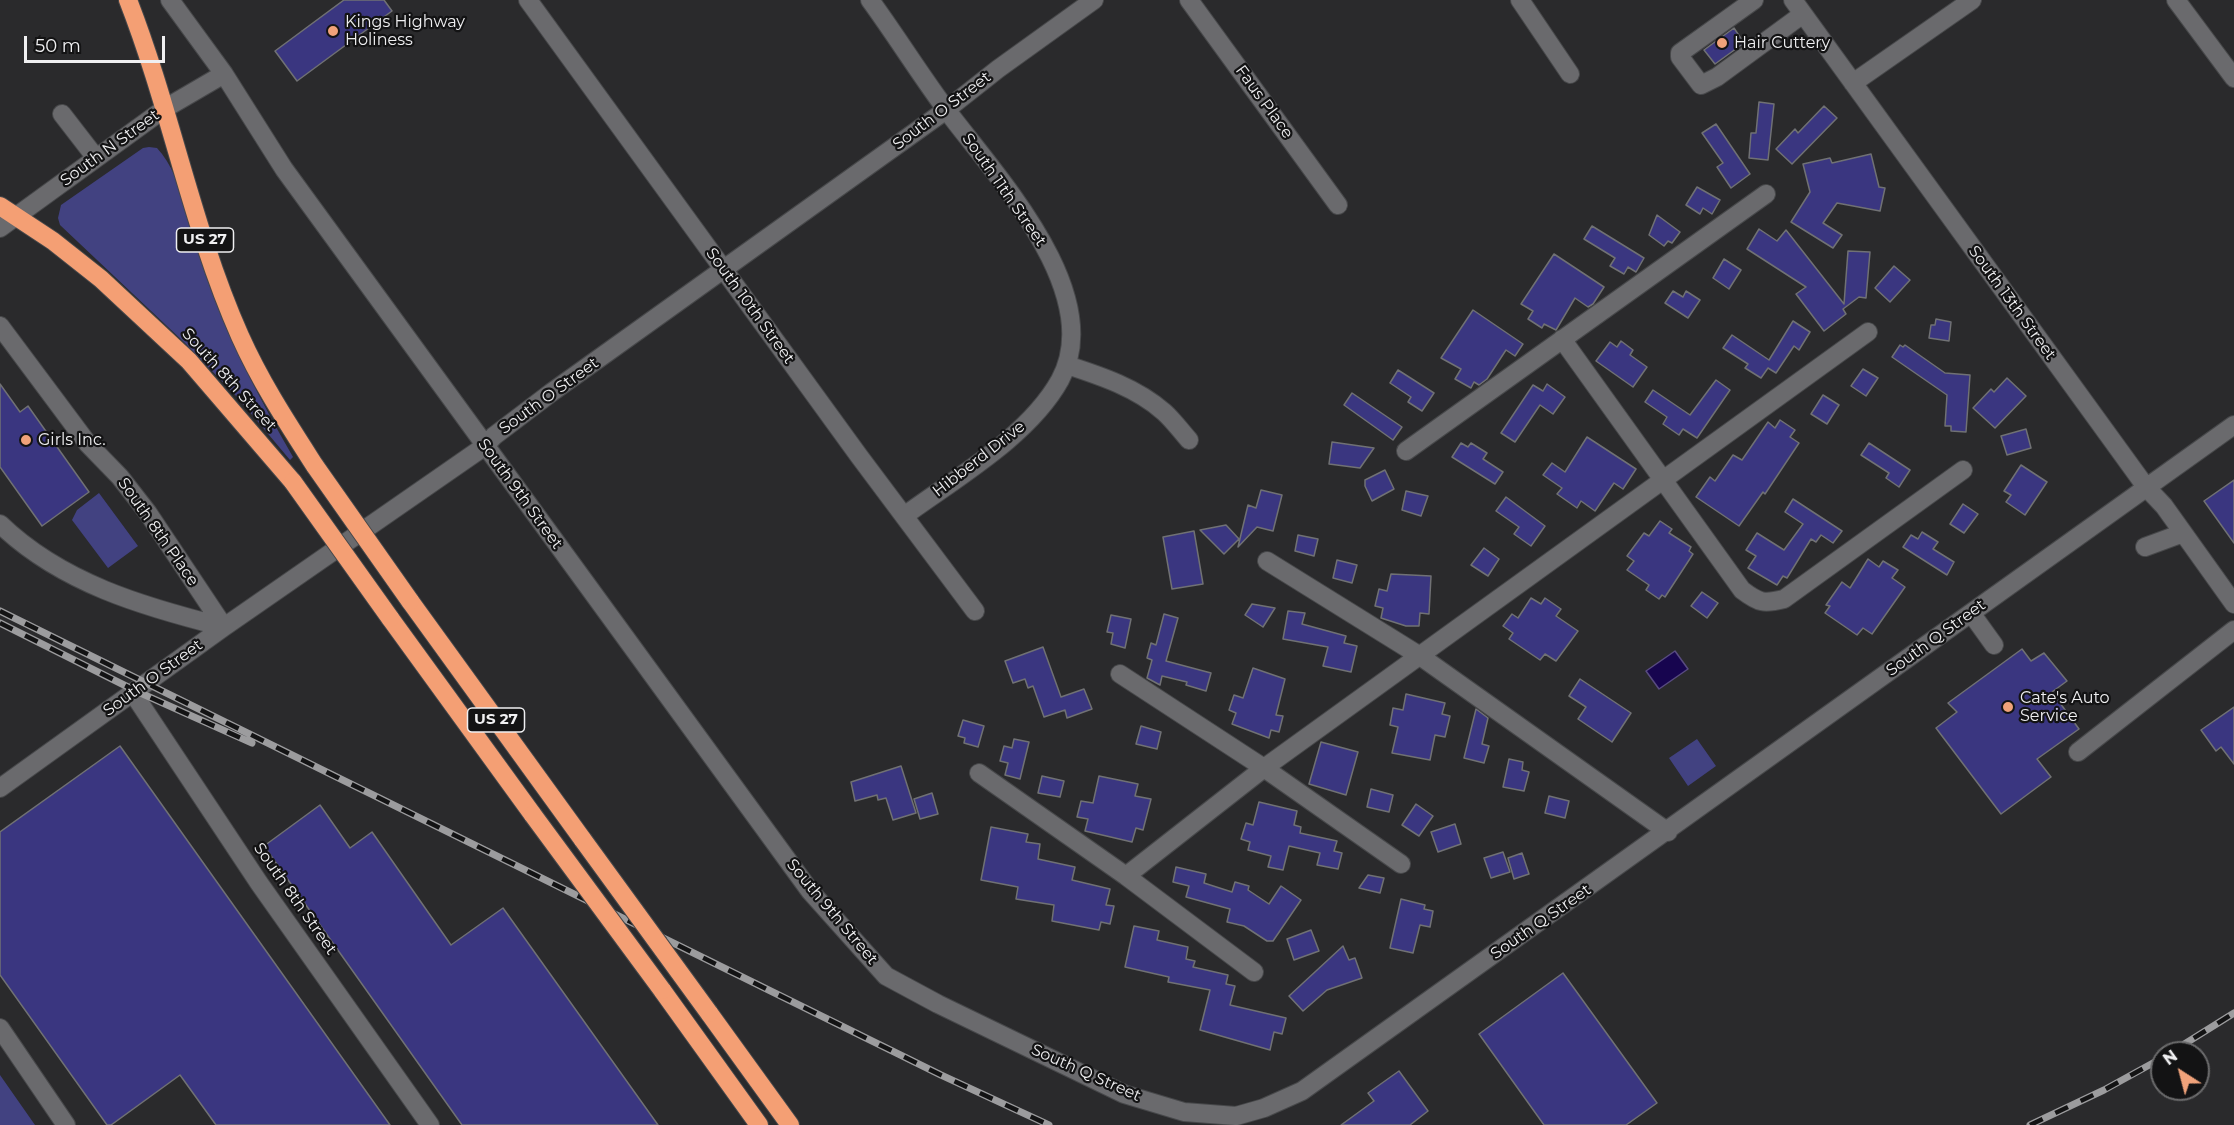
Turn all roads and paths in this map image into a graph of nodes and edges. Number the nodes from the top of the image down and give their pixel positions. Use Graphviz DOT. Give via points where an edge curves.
graph roads {
  1 [pos="128,0"];
  2 [pos="170,0"];
  3 [pos="528,0"];
  4 [pos="870,0"];
  5 [pos="1094,0"];
  6 [pos="1189,0"];
  7 [pos="1520,0"];
  8 [pos="1754,0"];
  9 [pos="1972,0"];
  10 [pos="2176,0"];
  11 [pos="1798,7"];
  12 [pos="224,74"];
  13 [pos="1570,74"];
  14 [pos="2234,78"];
  15 [pos="1853,83"];
  16 [pos="164,109"];
  17 [pos="946,110"];
  18 [pos="62,114"];
  19 [pos="96,158"];
  20 [pos="1766,194"];
  21 [pos="1338,205"];
  22 [pos="0,206"];
  23 [pos="16,216"];
  24 [pos="0,228"];
  25 [pos="724,270"];
  26 [pos="0,326"];
  27 [pos="1868,332"];
  28 [pos="1562,339"];
  29 [pos="1067,365"];
  30 [pos="2234,425"];
  31 [pos="1189,440"];
  32 [pos="484,446"];
  33 [pos="1406,451"];
  34 [pos="1963,470"];
  35 [pos="1664,479"];
  36 [pos="2146,487"];
  37 [pos="904,516"];
  38 [pos="0,524"];
  39 [pos="2183,533"];
  40 [pos="2145,547"];
  41 [pos="1267,561"];
  42 [pos="2234,604"];
  43 [pos="975,611"];
  44 [pos="1971,613"];
  45 [pos="224,627"];
  46 [pos="2234,630"];
  47 [pos="1994,645"];
  48 [pos="1420,656"];
  49 [pos="1120,674"];
  50 [pos="133,693"];
  51 [pos="2078,752"];
  52 [pos="1264,768"];
  53 [pos="979,773"];
  54 [pos="0,788"];
  55 [pos="1668,832"];
  56 [pos="1401,864"];
  57 [pos="1126,876"];
  58 [pos="1254,972"];
  59 [pos="886,976"];
  60 [pos="0,1028"];
  61 [pos="66,1125"];
  62 [pos="430,1125"];
  63 [pos="759,1125"];
  64 [pos="790,1125"];
  1 -- 16 [label="highway, US 27"];
  2 -- 12 [label="street, South 9th Street"];
  3 -- 25 [label="street, South 10th Street"];
  4 -- 17 [label="street, South 11th Street"];
  5 -- 17 [label="street, South O Street"];
  6 -- 21 [label="street, Faus Place"];
  7 -- 13 [label="street"];
  8 -- 11 [label="street" via="1680,53 1701,84 1717,77"];
  9 -- 15 [label="street"];
  10 -- 14 [label="street"];
  11 -- 15 [label="street, South 13th Street"];
  12 -- 16 [label="street, South N Street"];
  12 -- 32 [label="street, South 9th Street" via="284,170"];
  15 -- 36 [label="street, South 13th Street"];
  16 -- 19 [label="street, South N Street"];
  16 -- 64 [label="highway, US 27, bridge" via="212,264 268,393 410,601"];
  17 -- 25 [label="street, South O Street"];
  17 -- 29 [label="street, South 11th Street" via="1028,217 1061,279 1071,339"];
  18 -- 19 [label="street"];
  19 -- 23 [label="street, South N Street"];
  20 -- 28 [label="street"];
  22 -- 23 [label="highway, South 8th Street / US 27"];
  23 -- 24 [label="street, South N Street"];
  23 -- 63 [label="highway, South 8th Street / US 27, bridge" via="101,279 189,361 293,482"];
  25 -- 32 [label="street, South O Street" via="552,392"];
  25 -- 37 [label="street, South 10th Street"];
  26 -- 45 [label="street, South 8th Place" via="88,444 148,513"];
  27 -- 35 [label="street"];
  28 -- 33 [label="street"];
  28 -- 35 [label="street"];
  29 -- 31 [label="street" via="1143,396 1165,412"];
  29 -- 37 [label="street, Hibberd Drive" via="1060,381 1020,432"];
  30 -- 36 [label="street, South Q Street"];
  32 -- 45 [label="street, South O Street"];
  32 -- 59 [label="street, South 9th Street" via="810,891"];
  34 -- 35 [label="street" via="1784,599 1766,603 1742,590"];
  35 -- 48 [label="street"];
  36 -- 39 [label="street, South 13th Street"];
  36 -- 44 [label="street, South Q Street"];
  37 -- 43 [label="street, South 10th Street"];
  38 -- 45 [label="street" via="36,554 117,596"];
  39 -- 40 [label="street"];
  39 -- 42 [label="street, South 13th Street"];
  41 -- 48 [label="street"];
  44 -- 47 [label="street"];
  44 -- 55 [label="street, South Q Street"];
  45 -- 50 [label="street, South O Street"];
  46 -- 51 [label="street"];
  48 -- 52 [label="street"];
  48 -- 55 [label="street"];
  49 -- 52 [label="street"];
  50 -- 54 [label="street, South O Street"];
  50 -- 62 [label="street, South 8th Street" via="259,883"];
  52 -- 56 [label="street"];
  52 -- 57 [label="street"];
  53 -- 57 [label="street"];
  55 -- 59 [label="street, South Q Street" via="1302,1091 1236,1116 1185,1112 1124,1094"];
  57 -- 58 [label="street"];
  60 -- 61 [label="street"];
}
